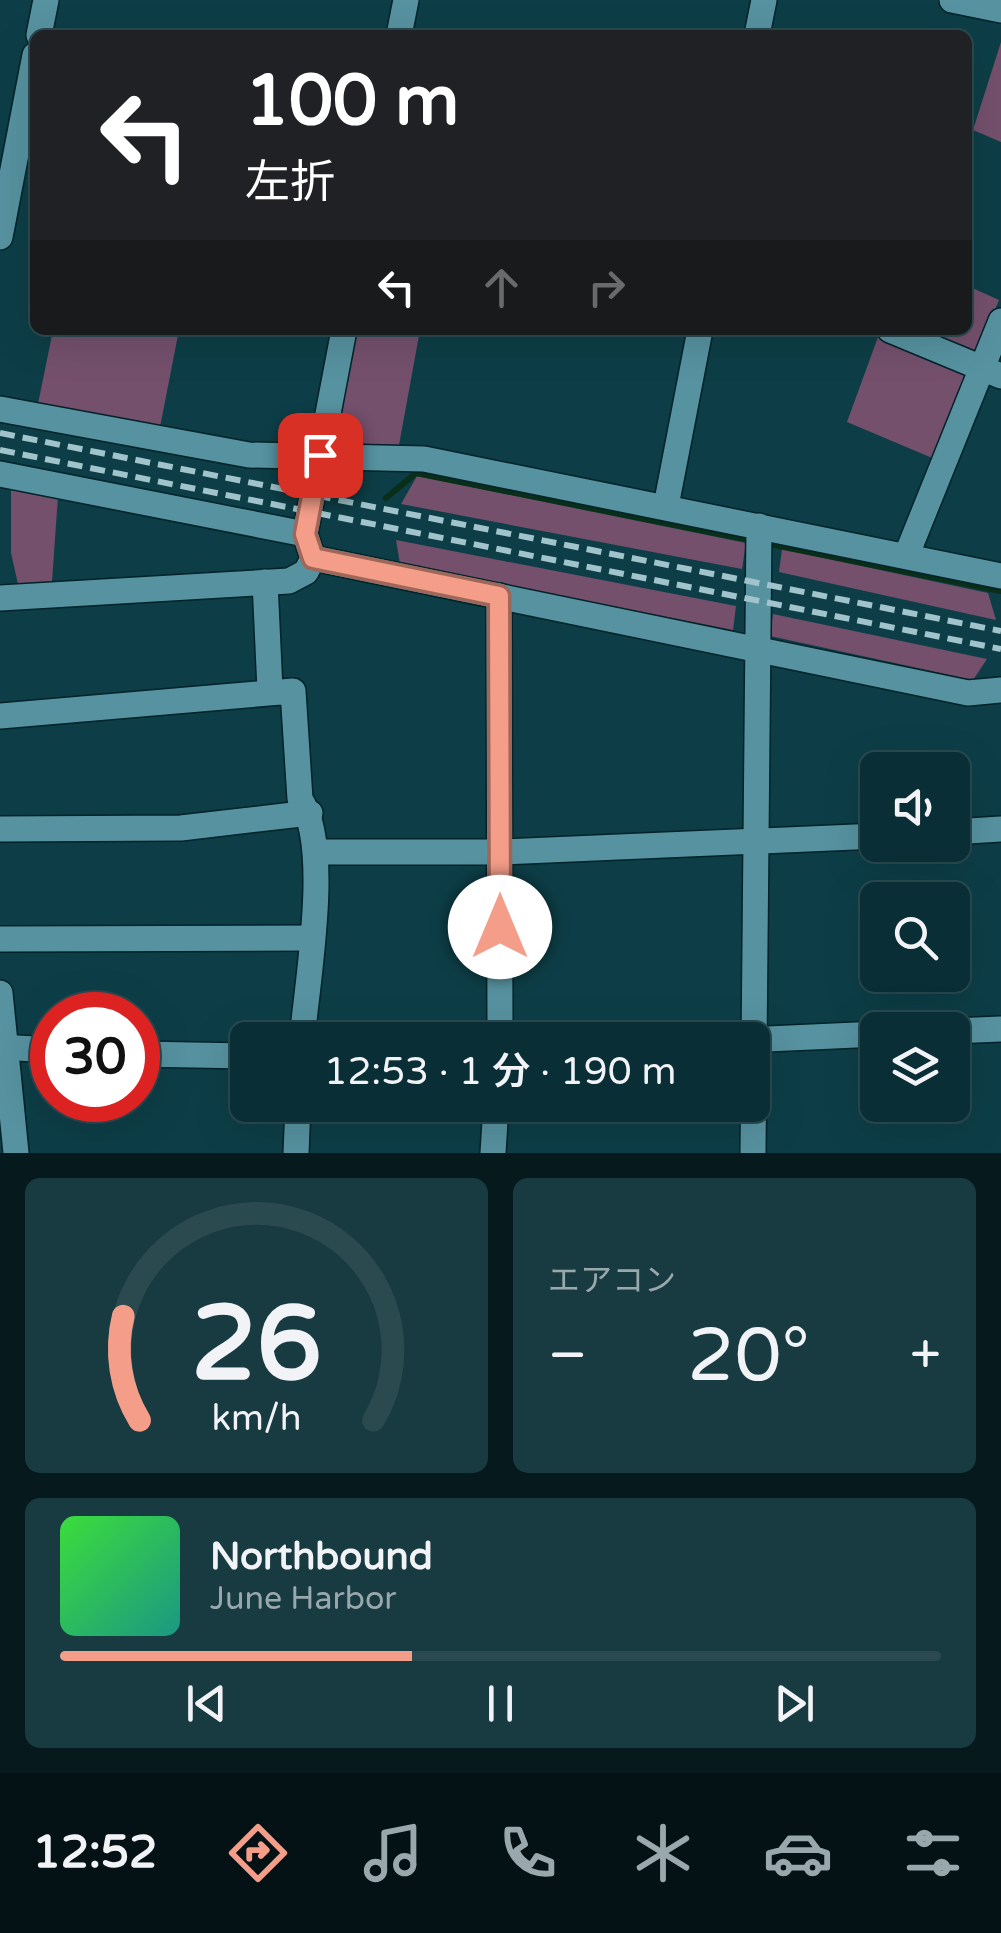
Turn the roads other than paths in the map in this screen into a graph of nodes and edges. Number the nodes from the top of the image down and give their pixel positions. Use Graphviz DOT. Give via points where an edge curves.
graph roads {
  1 [pos="46,0"];
  2 [pos="406,0"];
  3 [pos="764,0"];
  4 [pos="952,0"];
  5 [pos="1001,10"];
  6 [pos="40,30"];
  7 [pos="401,30"];
  8 [pos="758,30"];
  9 [pos="30,77"];
  10 [pos="19,122"];
  11 [pos="0,236"];
  12 [pos="1001,320"];
  13 [pos="343,335"];
  14 [pos="699,335"];
  15 [pos="902,335"];
  16 [pos="991,372"];
  17 [pos="0,409"];
  18 [pos="320,455"];
  19 [pos="0,474"];
  20 [pos="666,506"];
  21 [pos="760,526"];
  22 [pos="309,546"];
  23 [pos="907,554"];
  24 [pos="1001,576"];
  25 [pos="265,582"];
  26 [pos="499,596"];
  27 [pos="0,598"];
  28 [pos="756,648"];
  29 [pos="270,690"];
  30 [pos="1001,690"];
  31 [pos="0,716"];
  32 [pos="310,813"];
  33 [pos="0,828"];
  34 [pos="1001,829"];
  35 [pos="970,831"];
  36 [pos="860,837"];
  37 [pos="755,842"];
  38 [pos="318,852"];
  39 [pos="500,852"];
  40 [pos="0,938"];
  41 [pos="311,938"];
  42 [pos="0,993"];
  43 [pos="304,1022"];
  44 [pos="500,1022"];
  45 [pos="750,1022"];
  46 [pos="1001,1028"];
  47 [pos="970,1030"];
  48 [pos="860,1035"];
  49 [pos="770,1039"];
  50 [pos="3,1048"];
  51 [pos="30,1049"];
  52 [pos="160,1054"];
  53 [pos="230,1056"];
  54 [pos="297,1122"];
  55 [pos="495,1122"];
  56 [pos="752,1122"];
  57 [pos="16,1153"];
  58 [pos="296,1153"];
  59 [pos="494,1153"];
  60 [pos="753,1153"];
  1 -- 6 [label="street"];
  2 -- 7 [label="street"];
  3 -- 8 [label="street"];
  4 -- 5 [label="street"];
  9 -- 10 [label="street"];
  10 -- 11 [label="street"];
  12 -- 16 [label="street"];
  13 -- 18 [label="street"];
  14 -- 20 [label="street"];
  15 -- 16 [label="street"];
  16 -- 23 [label="street"];
  17 -- 18 [label="street" via="249,455"];
  18 -- 20 [label="street" via="424,459"];
  18 -- 22 [label="street"];
  19 -- 22 [label="street"];
  20 -- 21 [label="street"];
  21 -- 23 [label="street"];
  21 -- 28 [label="street"];
  22 -- 25 [label="street" via="306,572"];
  22 -- 26 [label="street"];
  23 -- 24 [label="street"];
  25 -- 27 [label="street"];
  25 -- 29 [label="street"];
  26 -- 28 [label="street"];
  26 -- 39 [label="street"];
  28 -- 30 [label="street" via="968,694"];
  28 -- 37 [label="street"];
  29 -- 31 [label="street"];
  29 -- 32 [label="street" via="293,691 300,799"];
  32 -- 33 [label="street" via="181,828"];
  32 -- 38 [label="street"];
  34 -- 35 [label="street"];
  36 -- 37 [label="street"];
  37 -- 39 [label="street"];
  37 -- 45 [label="street"];
  38 -- 39 [label="street"];
  38 -- 41 [label="street"];
  39 -- 44 [label="street"];
  40 -- 41 [label="street"];
  41 -- 43 [label="street"];
  42 -- 50 [label="street"];
  46 -- 47 [label="street"];
  48 -- 49 [label="street"];
  50 -- 51 [label="street"];
  50 -- 57 [label="street"];
  52 -- 53 [label="street"];
  54 -- 58 [label="street"];
  55 -- 59 [label="street"];
  56 -- 60 [label="street"];
}
